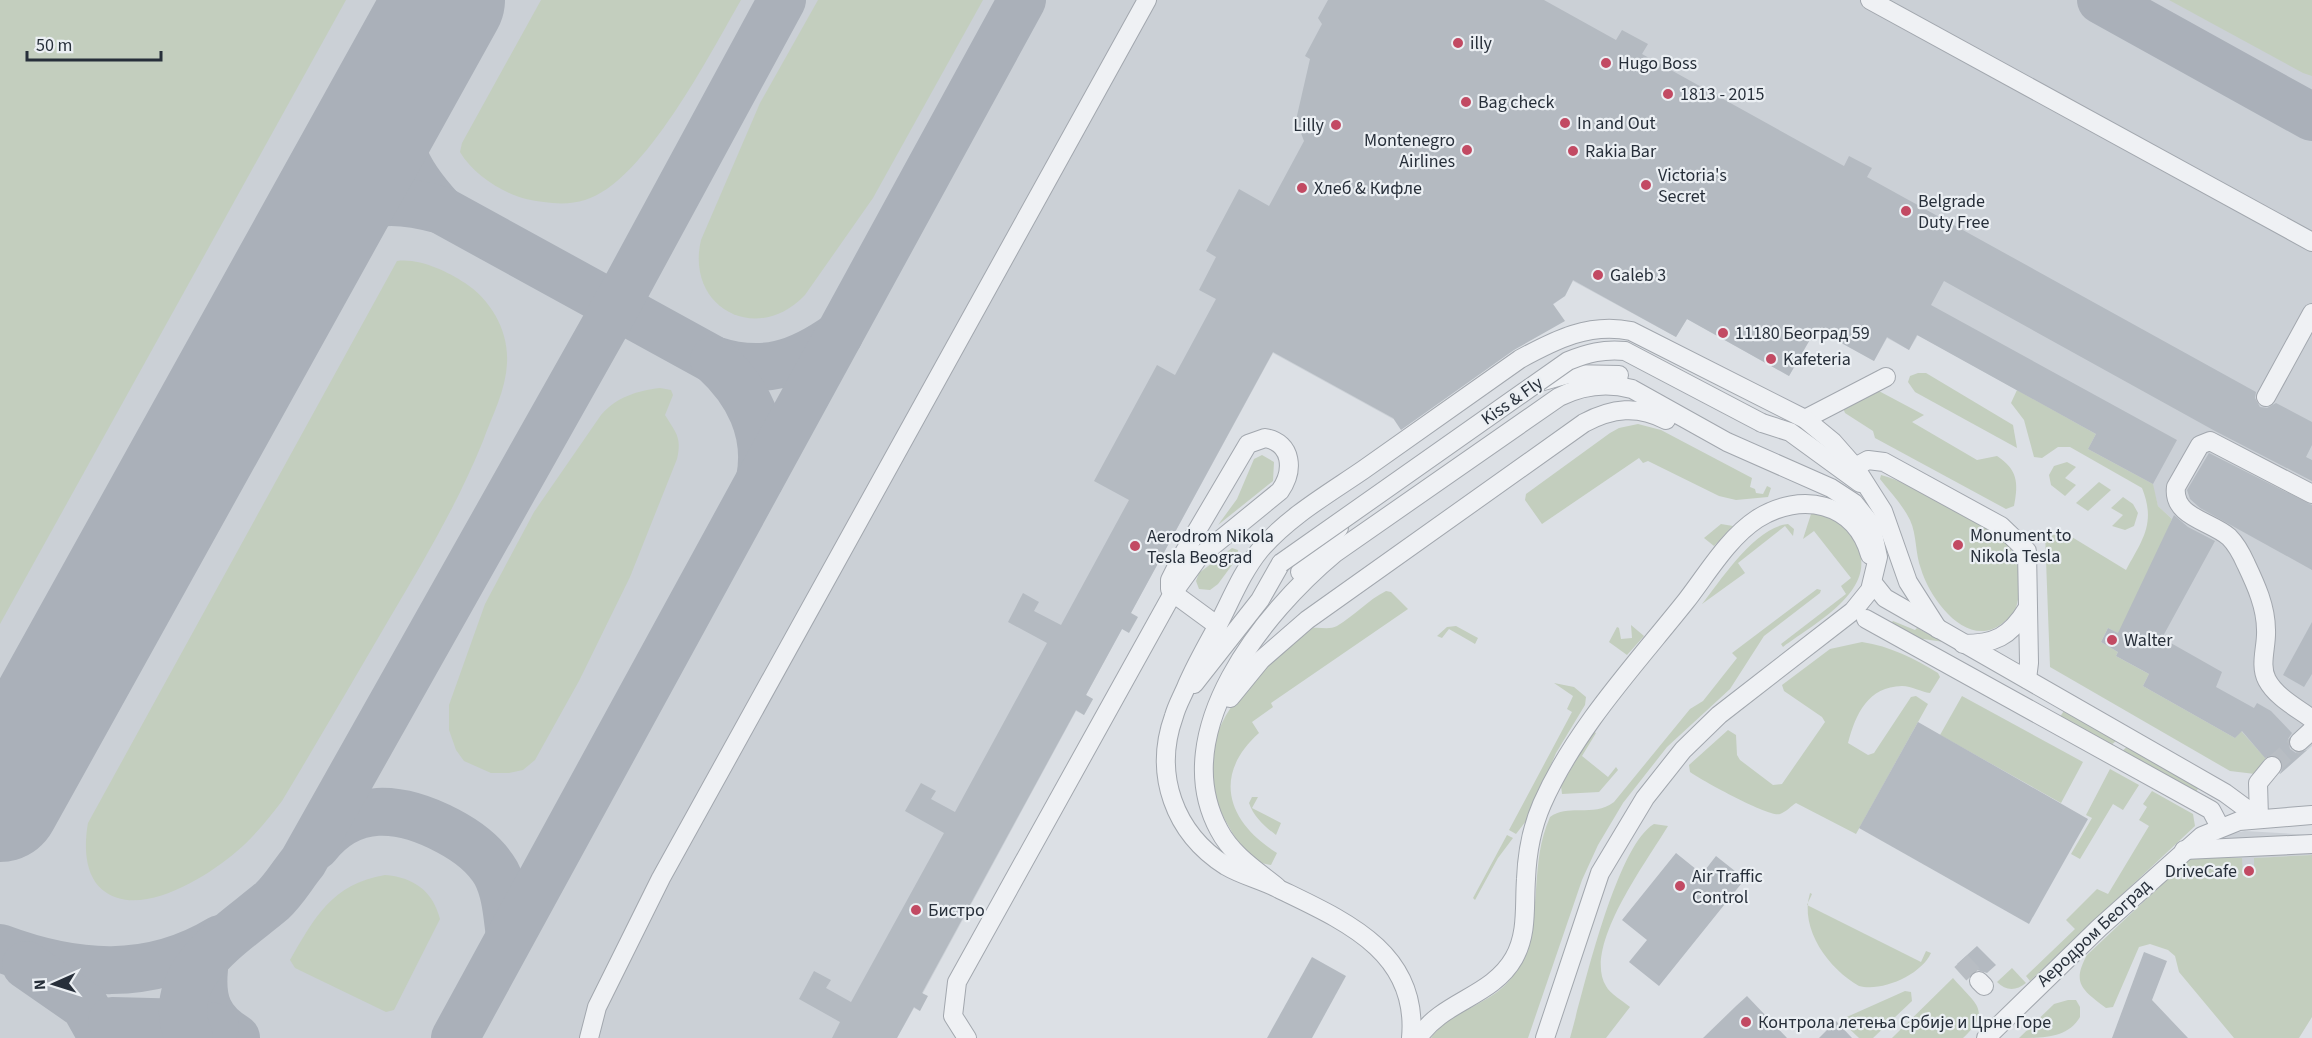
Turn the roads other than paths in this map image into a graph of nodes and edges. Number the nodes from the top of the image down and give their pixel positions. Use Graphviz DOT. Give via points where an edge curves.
graph roads {
  1 [pos="1147,0"];
  2 [pos="1870,0"];
  3 [pos="2312,242"];
  4 [pos="2312,313"];
  5 [pos="1886,377"];
  6 [pos="2266,397"];
  7 [pos="1799,416"];
  8 [pos="1855,467"];
  9 [pos="1792,473"];
  10 [pos="1866,488"];
  11 [pos="2312,494"];
  12 [pos="1899,563"];
  13 [pos="1874,576"];
  14 [pos="1173,593"];
  15 [pos="1885,598"];
  16 [pos="2027,609"];
  17 [pos="1274,615"];
  18 [pos="1866,619"];
  19 [pos="1938,628"];
  20 [pos="1224,630"];
  21 [pos="1964,643"];
  22 [pos="1810,646"];
  23 [pos="1944,663"];
  24 [pos="2027,680"];
  25 [pos="2312,719"];
  26 [pos="1210,729"];
  27 [pos="2272,766"];
  28 [pos="2312,815"];
  29 [pos="2294,816"];
  30 [pos="2259,818"];
  31 [pos="2220,826"];
  32 [pos="2312,830"];
  33 [pos="2312,844"];
  34 [pos="2184,850"];
  35 [pos="1277,887"];
  36 [pos="589,1038"];
  37 [pos="967,1038"];
  38 [pos="1411,1038"];
  39 [pos="1418,1038"];
  40 [pos="1545,1038"];
  41 [pos="1986,1038"];
  1 -- 36 [label="street" via="661,878 597,1007"];
  2 -- 3 [label="street"];
  4 -- 6 [label="street"];
  5 -- 7 [label="street"];
  7 -- 8 [label="street" via="1833,442"];
  7 -- 20 [label="street" via="1631,332 1604,327 1557,339 1520,358 1307,509 1267,557"];
  8 -- 10 [label="street"];
  8 -- 16 [label="street" via="1868,460 1884,462 2001,526 2027,550"];
  9 -- 13 [label="street" via="1831,488 1860,508 1871,524 1876,543"];
  9 -- 17 [label="street" via="1632,389 1615,385 1579,388 1559,397 1335,553"];
  9 -- 17 [label="street" via="1761,449 1641,382 1620,375 1568,374 1545,380 1506,399 1386,485 1319,548"];
  9 -- 26 [label="street" via="1752,466 1649,411 1626,410 1598,416 1307,620 1261,660"];
  10 -- 12 [label="street" via="1889,523"];
  10 -- 20 [label="street, Kiss & Fly, bridge" via="1790,432 1761,423 1625,351 1604,350 1568,362 1281,563 1260,600"];
  11 -- 25 [label="street" via="2210,441 2200,445 2175,495 2185,511 2229,538 2242,556 2265,617 2266,680"];
  12 -- 15 [label="street"];
  12 -- 19 [label="street"];
  13 -- 15 [label="street"];
  13 -- 22 [label="street" via="1866,597"];
  13 -- 39 [label="street" via="1868,546 1851,519 1822,506 1804,504 1771,513 1757,519 1731,543 1602,708 1552,782 1530,842 1522,939 1514,958 1489,987 1446,1009 1427,1024"];
  14 -- 14 [label="street" via="1198,557 1280,491 1290,469 1285,448 1265,438 1248,444 1182,556 1170,580"];
  14 -- 20 [label="street"];
  14 -- 37 [label="street" via="957,982 953,1016"];
  15 -- 18 [label="street"];
  15 -- 19 [label="street"];
  16 -- 21 [label="street" via="2007,634 1972,645"];
  16 -- 24 [label="street"];
  17 -- 26 [label="street" via="1235,669"];
  18 -- 22 [label="street"];
  18 -- 23 [label="street"];
  19 -- 21 [label="street"];
  20 -- 35 [label="street" via="1199,657 1181,699 1169,734 1167,790 1180,819 1207,852 1227,867"];
  21 -- 23 [label="street"];
  21 -- 24 [label="street"];
  22 -- 40 [label="street" via="1719,715 1683,750 1645,798 1600,873"];
  23 -- 31 [label="street" via="2211,810"];
  24 -- 30 [label="street" via="2235,799"];
  26 -- 35 [label="street" via="1204,768 1219,831 1234,852"];
  27 -- 30 [label="street" via="2258,783"];
  28 -- 29 [label="street, Аеродром Београд"];
  29 -- 30 [label="street, Аеродром Београд"];
  29 -- 32 [label="street"];
  30 -- 31 [label="street, Аеродром Београд"];
  31 -- 34 [label="street, Аеродром Београд"];
  33 -- 34 [label="street"];
  34 -- 41 [label="street, Аеродром Београд"];
  35 -- 38 [label="street" via="1386,953 1406,985 1412,1014"];
}
